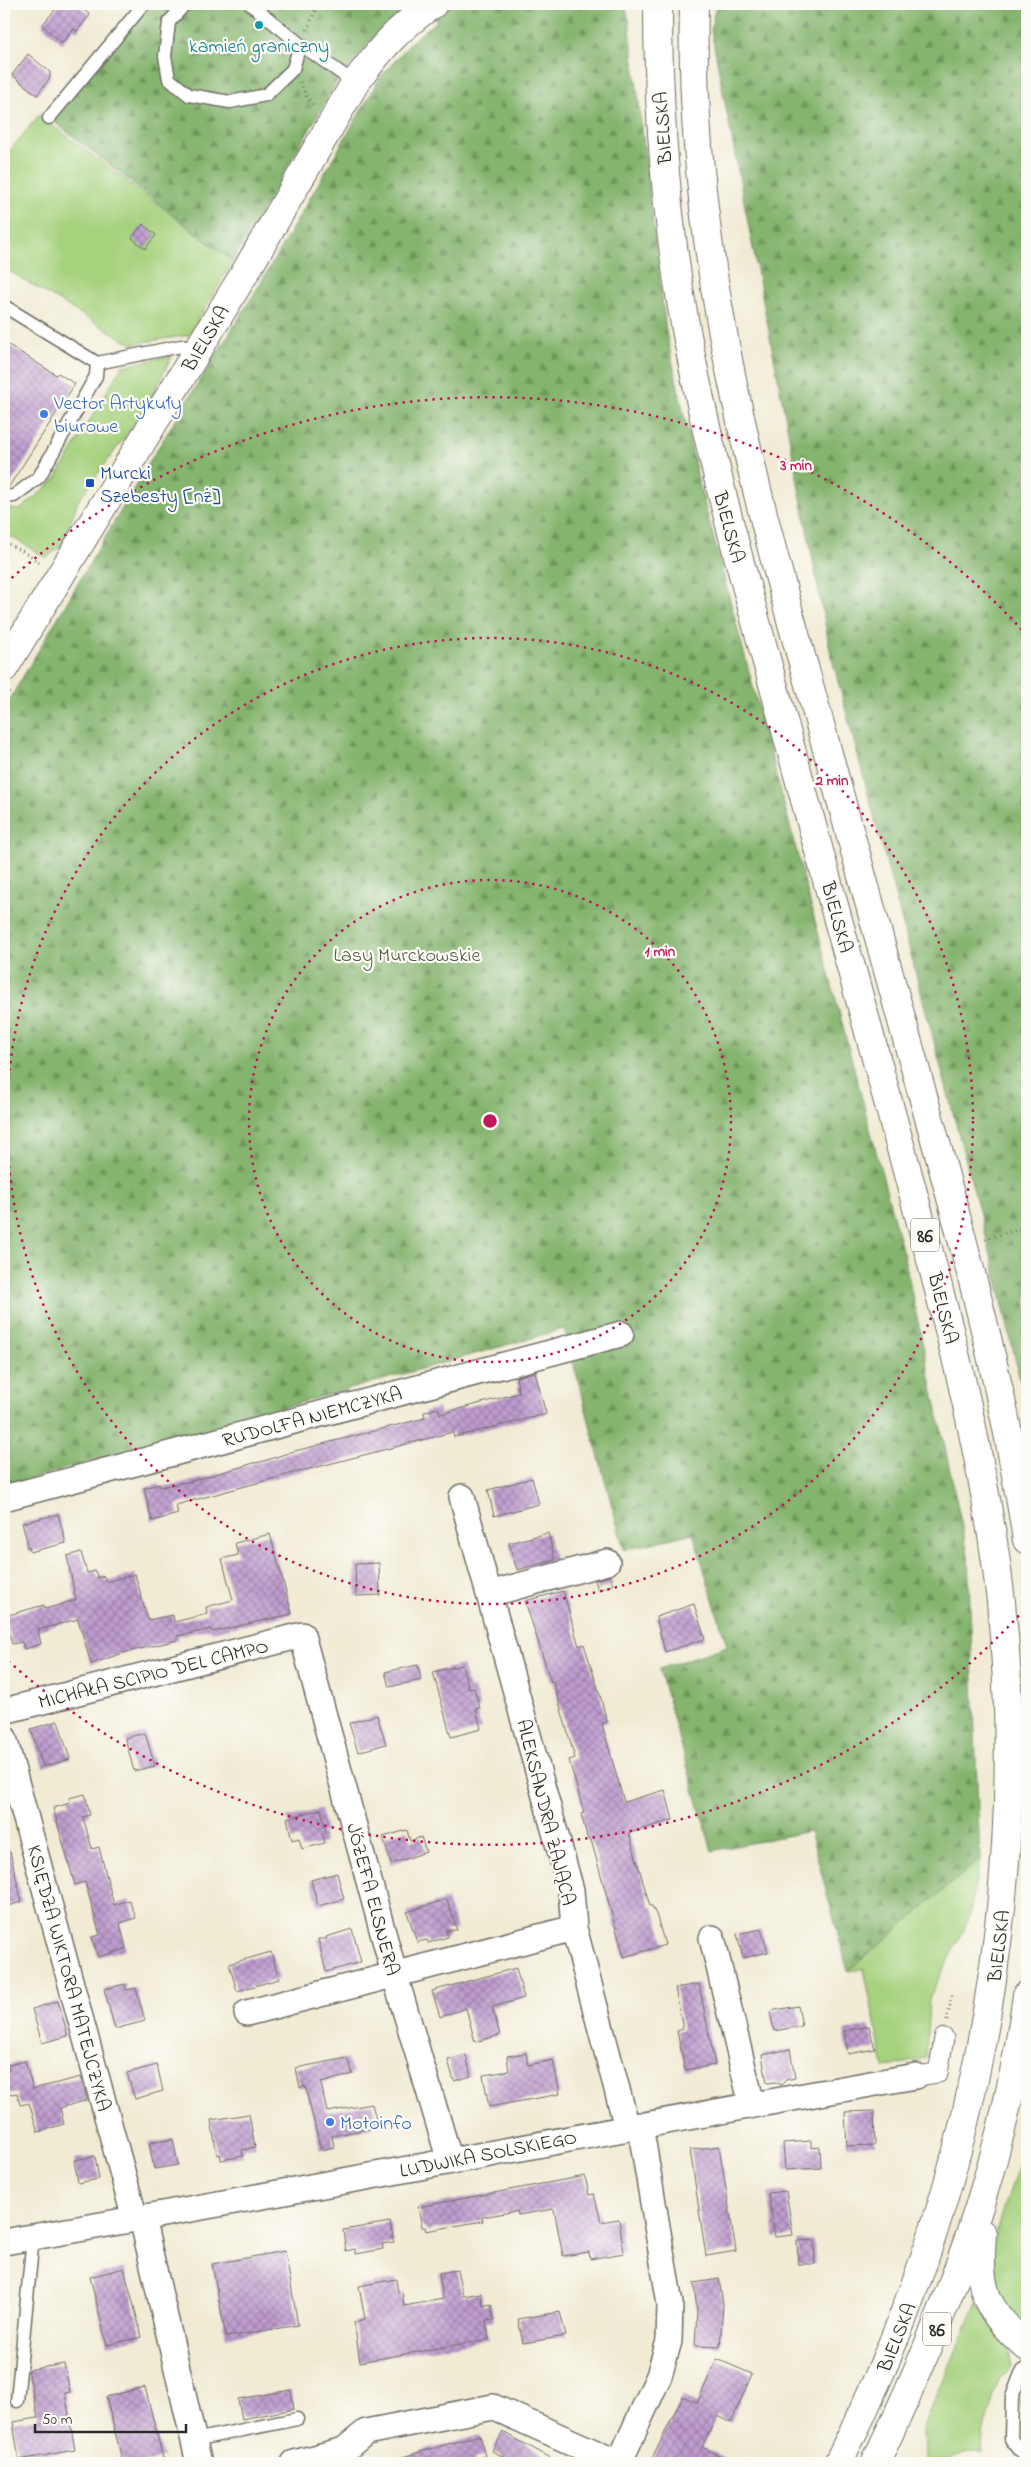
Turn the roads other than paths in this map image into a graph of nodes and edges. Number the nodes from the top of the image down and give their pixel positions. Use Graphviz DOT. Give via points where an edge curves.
graph roads {
  1 [pos="144,4"];
  2 [pos="185,4"];
  3 [pos="250,4"];
  4 [pos="433,4"];
  5 [pos="658,4"];
  6 [pos="694,4"];
  7 [pos="300,44"];
  8 [pos="355,83"];
  9 [pos="49,118"];
  10 [pos="4,306"];
  11 [pos="200,345"];
  12 [pos="96,363"];
  13 [pos="4,497"];
  14 [pos="4,668"];
  15 [pos="621,1334"];
  16 [pos="4,1498"];
  17 [pos="462,1498"];
  18 [pos="1027,1540"];
  19 [pos="608,1562"];
  20 [pos="489,1594"];
  21 [pos="302,1635"];
  22 [pos="4,1711"];
  23 [pos="4,1738"];
  24 [pos="574,1928"];
  25 [pos="712,1938"];
  26 [pos="394,1973"];
  27 [pos="1027,1995"];
  28 [pos="247,2013"];
  29 [pos="944,2038"];
  30 [pos="916,2076"];
  31 [pos="752,2105"];
  32 [pos="634,2126"];
  33 [pos="450,2161"];
  34 [pos="985,2190"];
  35 [pos="139,2218"];
  36 [pos="34,2237"];
  37 [pos="4,2242"];
  38 [pos="1027,2347"];
  39 [pos="1027,2368"];
  40 [pos="17,2401"];
  41 [pos="297,2419"];
  42 [pos="197,2452"];
  43 [pos="1027,2459"];
  44 [pos="294,2463"];
  45 [pos="618,2463"];
  46 [pos="838,2463"];
  47 [pos="875,2463"];
  1 -- 9 [label="lane"];
  2 -- 7 [label="lane" via="169,22 165,56 169,79 188,95 230,102 266,95 293,69"];
  3 -- 7 [label="lane"];
  4 -- 8 [label="main road, BIELSKA" via="385,43"];
  5 -- 46 [label="main road, BIELSKA / 86" via="662,131 670,224 699,398 753,612 947,1319 982,1474 1006,1647 1010,1748 1006,1867 1001,1932 980,2062 950,2185 926,2261 880,2377"];
  6 -- 18 [label="main road, BIELSKA / 86" via="698,162 709,260 729,370 770,543 963,1245 1006,1418"];
  7 -- 8 [label="lane"];
  8 -- 11 [label="main road, BIELSKA"];
  10 -- 12 [label="lane"];
  11 -- 12 [label="lane"];
  11 -- 14 [label="main road, BIELSKA"];
  12 -- 13 [label="lane" via="96,376 40,477 14,496"];
  15 -- 16 [label="street, RUDOLFA NIEMCZYKA"];
  17 -- 20 [label="street, ALEKSANDRA ZAJĄCA"];
  19 -- 20 [label="street"];
  20 -- 24 [label="street, ALEKSANDRA ZAJĄCA" via="571,1890"];
  21 -- 22 [label="street, MICHAŁA SCIPIO DEL CAMPO"];
  21 -- 26 [label="street, JÓZEFA ELSNERA"];
  23 -- 35 [label="street, KSIĘDZA WIKTORA MATEJCZYKA"];
  24 -- 26 [label="street"];
  24 -- 32 [label="street, ALEKSANDRA ZAJĄCA"];
  25 -- 31 [label="street"];
  26 -- 28 [label="street"];
  26 -- 33 [label="street, JÓZEFA ELSNERA"];
  27 -- 34 [label="main road, BIELSKA / 86" via="1014,2068"];
  29 -- 30 [label="street, LUDWIKA SOLSKIEGO" via="938,2073"];
  30 -- 31 [label="street, LUDWIKA SOLSKIEGO"];
  31 -- 32 [label="street, LUDWIKA SOLSKIEGO"];
  32 -- 33 [label="street, LUDWIKA SOLSKIEGO"];
  32 -- 45 [label="street, ALEKSANDRA ZAJĄCA" via="670,2304 669,2341 659,2376"];
  33 -- 35 [label="street, LUDWIKA SOLSKIEGO"];
  34 -- 38 [label="main road" via="980,2270 985,2293 1005,2327"];
  34 -- 47 [label="main road, BIELSKA / 86" via="946,2307"];
  35 -- 36 [label="street, LUDWIKA SOLSKIEGO"];
  35 -- 42 [label="street, KSIĘDZA WIKTORA MATEJCZYKA"];
  36 -- 37 [label="street, LUDWIKA SOLSKIEGO"];
  36 -- 40 [label="lane"];
  39 -- 43 [label="lane" via="1022,2371 1012,2397 1011,2439"];
  41 -- 42 [label="lane"];
  44 -- 45 [label="street" via="344,2450 366,2432 493,2406"];
}
